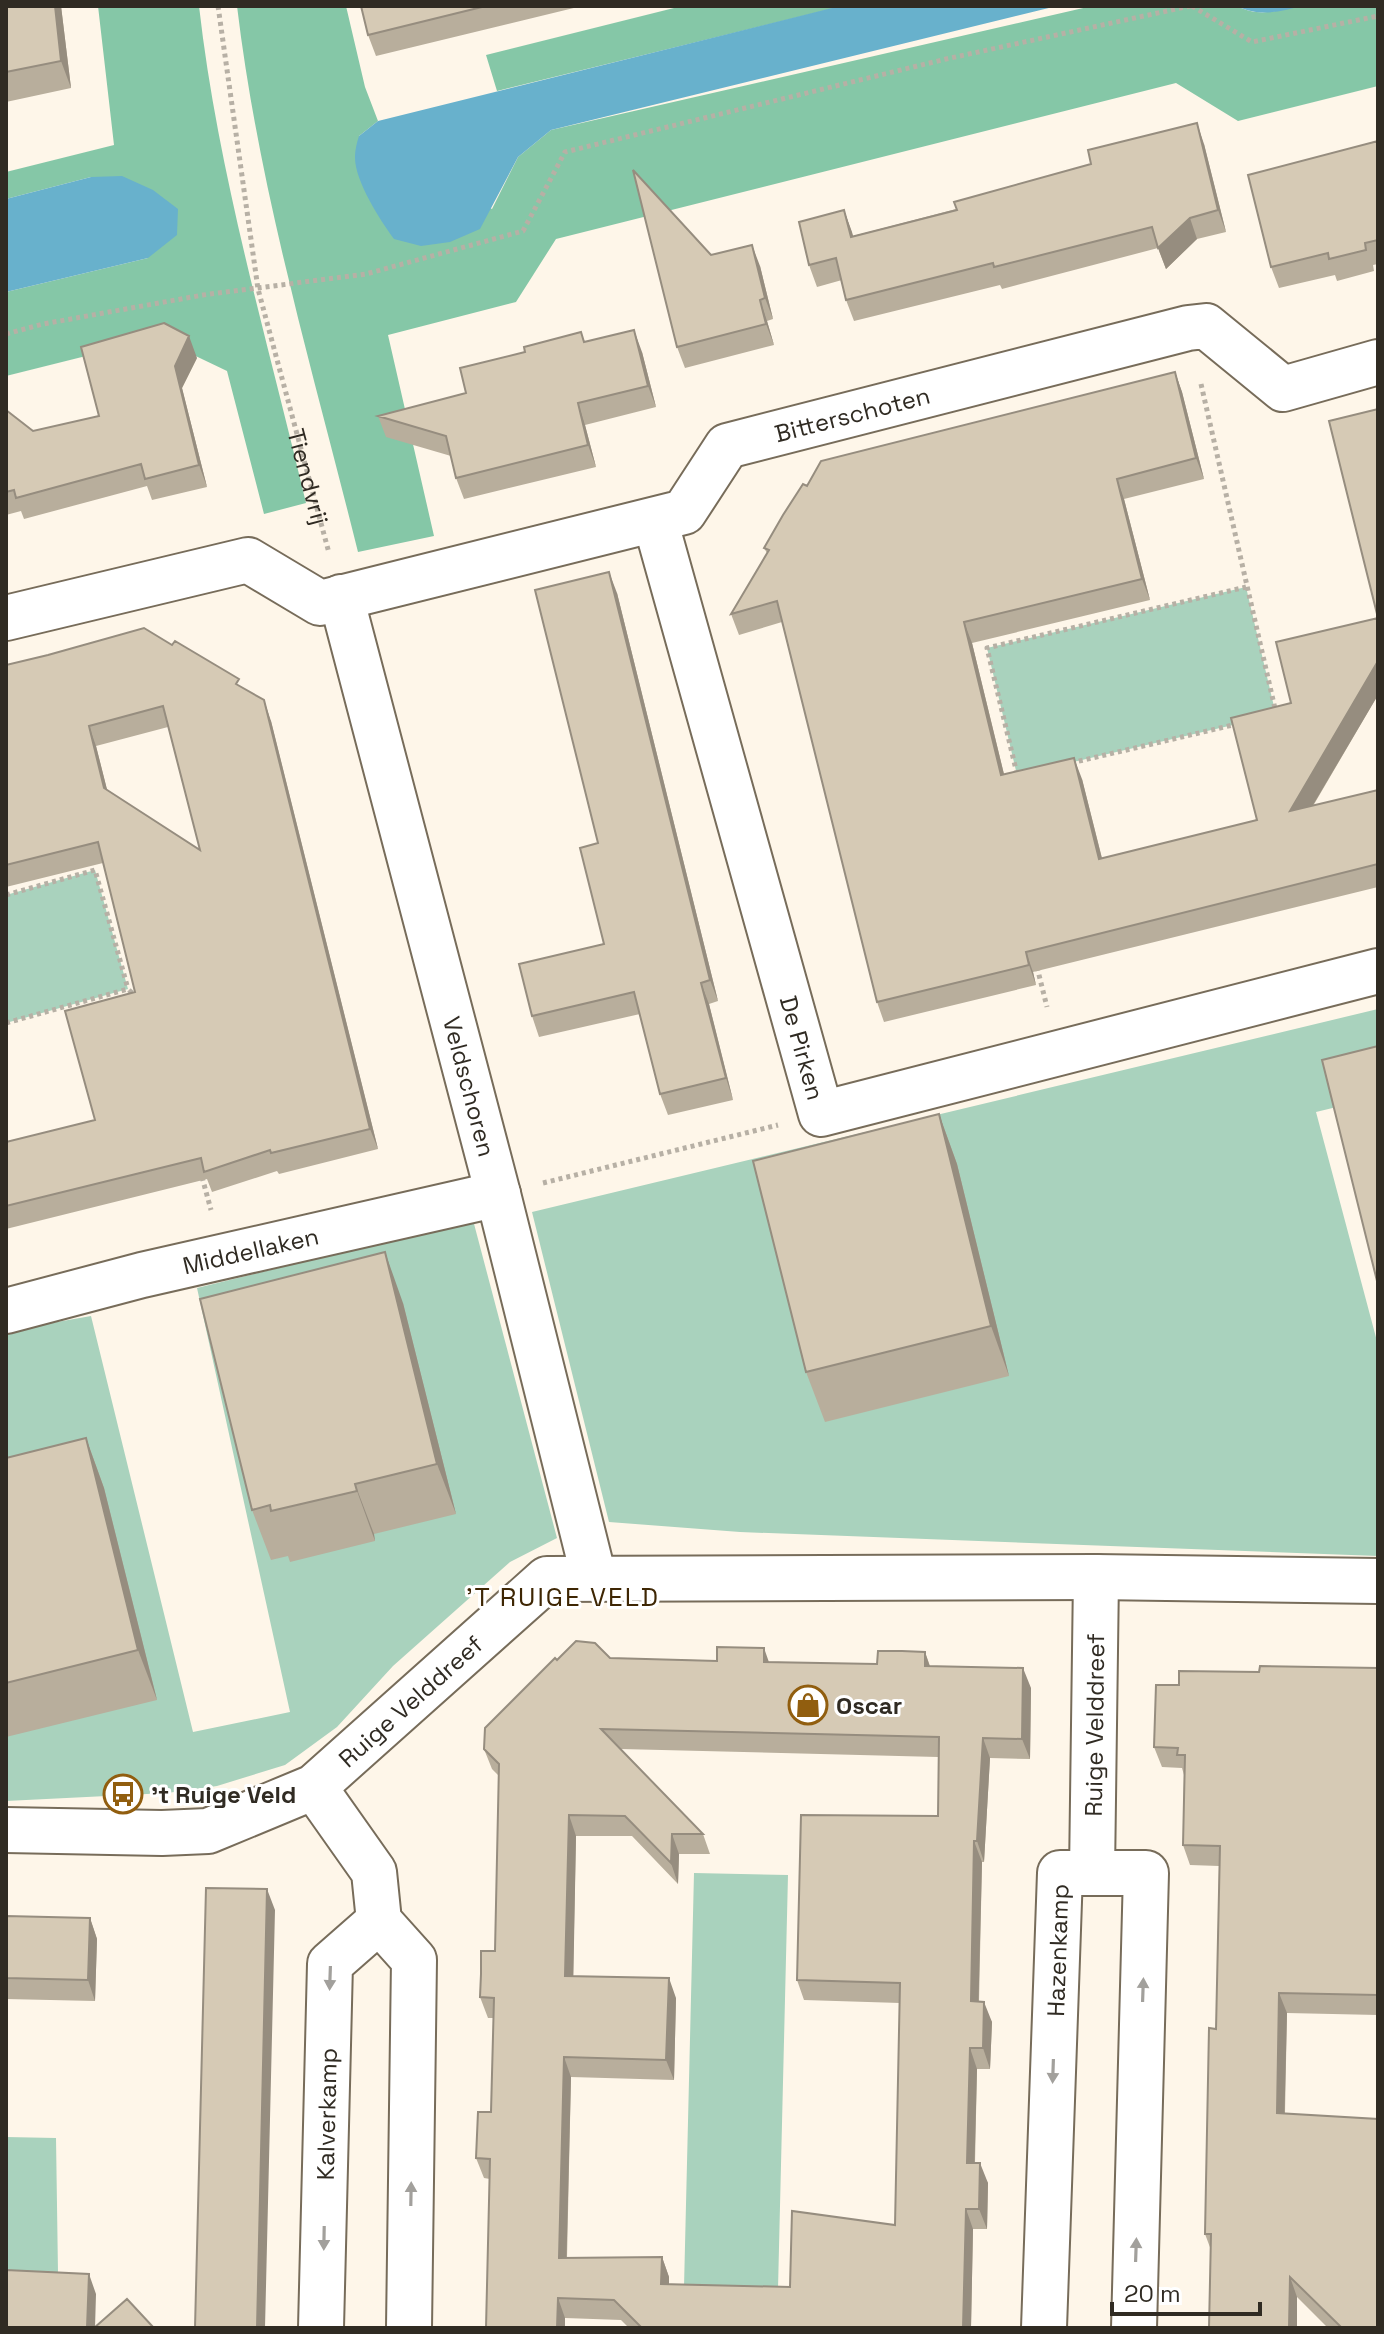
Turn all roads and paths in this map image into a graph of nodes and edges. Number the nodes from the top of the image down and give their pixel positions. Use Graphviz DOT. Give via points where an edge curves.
graph roads {
  1 [pos="218,6"];
  2 [pos="1191,6"];
  3 [pos="1378,16"];
  4 [pos="258,289"];
  5 [pos="1188,328"];
  6 [pos="6,334"];
  7 [pos="1378,362"];
  8 [pos="655,520"];
  9 [pos="1246,587"];
  10 [pos="341,597"];
  11 [pos="6,618"];
  12 [pos="1261,718"];
  13 [pos="1246,722"];
  14 [pos="1063,765"];
  15 [pos="1033,772"];
  16 [pos="1017,775"];
  17 [pos="1010,785"];
  18 [pos="6,895"];
  19 [pos="1035,960"];
  20 [pos="1378,971"];
  21 [pos="128,989"];
  22 [pos="139,999"];
  23 [pos="6,1023"];
  24 [pos="1059,1053"];
  25 [pos="821,1114"];
  26 [pos="200,1168"];
  27 [pos="498,1194"];
  28 [pos="224,1257"];
  29 [pos="6,1311"];
  30 [pos="1096,1577"];
  31 [pos="594,1578"];
  32 [pos="1378,1581"];
  33 [pos="314,1787"];
  34 [pos="6,1830"];
  35 [pos="1092,1873"];
  36 [pos="379,1921"];
  37 [pos="321,2328"];
  38 [pos="409,2328"];
  39 [pos="1044,2328"];
  40 [pos="1134,2328"];
  1 -- 4 [label="path, Tiendvrij"];
  2 -- 3 [label="path" via="1252,42"];
  2 -- 4 [label="path" via="946,59 565,152 523,231 366,274"];
  4 -- 6 [label="path"];
  4 -- 10 [label="path, Tiendvrij"];
  5 -- 7 [label="street" via="1206,326 1283,389"];
  5 -- 8 [label="street, Bitterschoten" via="727,446 684,512"];
  5 -- 9 [label="path"];
  8 -- 10 [label="street, Bitterschoten"];
  8 -- 25 [label="street, De Pirken"];
  9 -- 12 [label="path" via="1276,715"];
  9 -- 16 [label="path" via="987,648"];
  10 -- 11 [label="street" via="320,603 248,560"];
  10 -- 27 [label="street, Veldschoren"];
  13 -- 14 [label="path"];
  15 -- 16 [label="path"];
  16 -- 17 [label="path"];
  18 -- 21 [label="path" via="95,870"];
  19 -- 24 [label="path"];
  20 -- 24 [label="street, De Pirken"];
  21 -- 22 [label="path"];
  21 -- 23 [label="path"];
  24 -- 25 [label="street, De Pirken"];
  25 -- 27 [label="path"];
  26 -- 28 [label="path"];
  27 -- 28 [label="street, Middellaken"];
  27 -- 31 [label="street, Veldschoren"];
  28 -- 29 [label="street, Middellaken"];
  30 -- 31 [label="street, Ruige Velddreef"];
  30 -- 32 [label="street, Ruige Velddreef"];
  30 -- 35 [label="street, Ruige Velddreef"];
  31 -- 33 [label="street, Ruige Velddreef" via="547,1579"];
  33 -- 34 [label="street, Ruige Velddreef" via="208,1831"];
  33 -- 36 [label="street" via="374,1872"];
  35 -- 39 [label="street, Hazenkamp, one-way" via="1060,1873"];
  40 -- 35 [label="street, Hazenkamp, one-way" via="1146,1873"];
  36 -- 37 [label="street, Kalverkamp, one-way" via="330,1964"];
  38 -- 36 [label="street, one-way" via="414,1960"];
}
